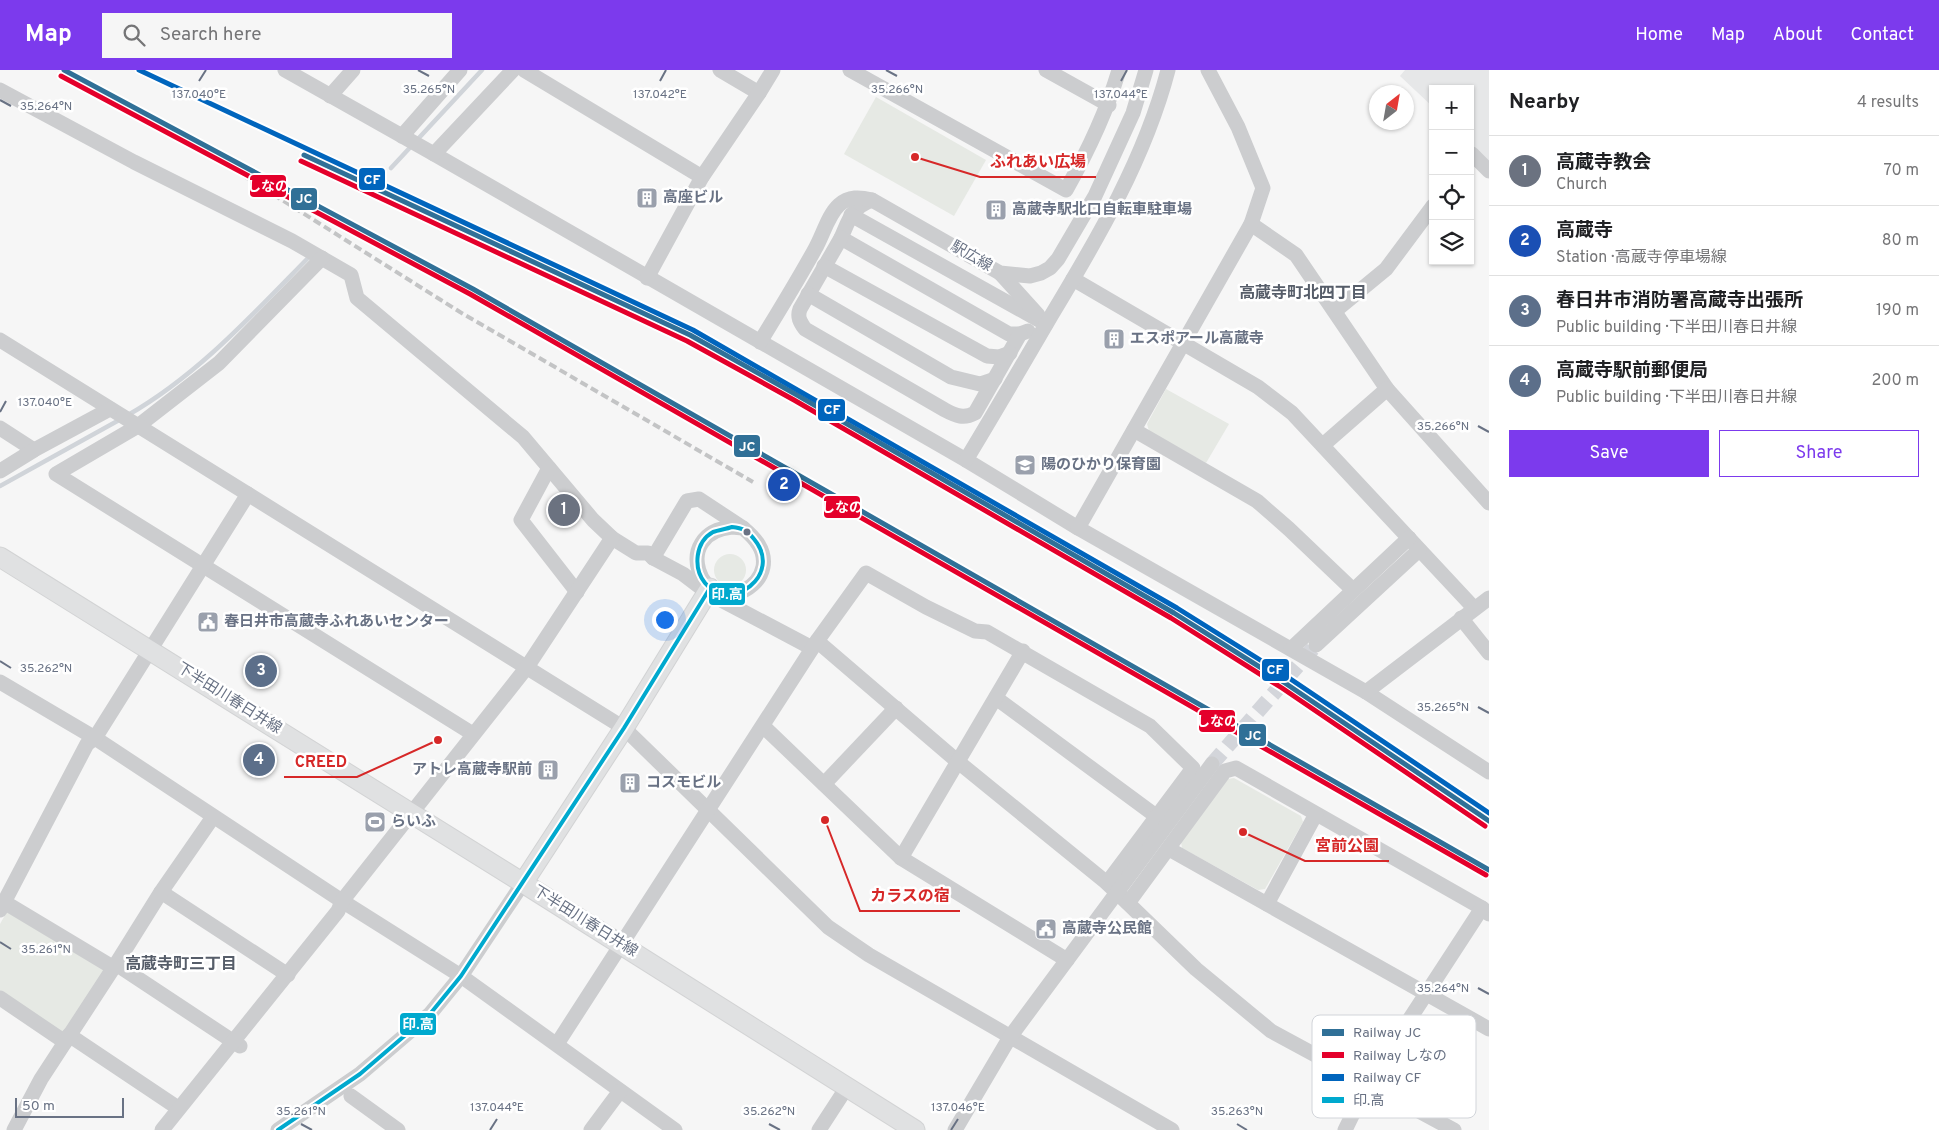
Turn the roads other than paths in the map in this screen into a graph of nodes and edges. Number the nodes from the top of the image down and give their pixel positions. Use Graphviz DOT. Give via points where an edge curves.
graph roads {
  1 [pos="285,70"];
  2 [pos="353,70"];
  3 [pos="513,70"];
  4 [pos="524,70"];
  5 [pos="720,70"];
  6 [pos="772,70"];
  7 [pos="850,70"];
  8 [pos="1046,70"];
  9 [pos="1120,70"];
  10 [pos="1146,70"];
  11 [pos="1168,70"];
  12 [pos="1208,70"];
  13 [pos="453,74"];
  14 [pos="0,90"];
  15 [pos="759,93"];
  16 [pos="330,96"];
  17 [pos="1109,105"];
  18 [pos="409,140"];
  19 [pos="434,154"];
  20 [pos="1474,156"];
  21 [pos="1489,171"];
  22 [pos="702,176"];
  23 [pos="872,200"];
  24 [pos="1429,211"];
  25 [pos="851,215"];
  26 [pos="1251,224"];
  27 [pos="841,238"];
  28 [pos="322,258"];
  29 [pos="824,266"];
  30 [pos="1000,273"];
  31 [pos="647,278"];
  32 [pos="1074,279"];
  33 [pos="808,294"];
  34 [pos="1335,311"];
  35 [pos="1046,324"];
  36 [pos="1020,334"];
  37 [pos="0,340"];
  38 [pos="760,342"];
  39 [pos="1183,342"];
  40 [pos="1010,353"];
  41 [pos="995,379"];
  42 [pos="1387,389"];
  43 [pos="110,409"];
  44 [pos="138,426"];
  45 [pos="0,428"];
  46 [pos="1134,430"];
  47 [pos="1323,445"];
  48 [pos="34,450"];
  49 [pos="966,460"];
  50 [pos="549,468"];
  51 [pos="0,471"];
  52 [pos="248,494"];
  53 [pos="1489,504"];
  54 [pos="744,528"];
  55 [pos="1078,528"];
  56 [pos="612,538"];
  57 [pos="1408,538"];
  58 [pos="1419,550"];
  59 [pos="0,557"];
  60 [pos="653,558"];
  61 [pos="204,565"];
  62 [pos="709,590"];
  63 [pos="1353,590"];
  64 [pos="577,592"];
  65 [pos="1489,598"];
  66 [pos="1474,608"];
  67 [pos="1461,618"];
  68 [pos="815,644"];
  69 [pos="1316,645"];
  70 [pos="1291,649"];
  71 [pos="151,650"];
  72 [pos="1023,651"];
  73 [pos="1489,653"];
  74 [pos="527,667"];
  75 [pos="0,682"];
  76 [pos="1366,692"];
  77 [pos="996,698"];
  78 [pos="896,708"];
  79 [pos="763,726"];
  80 [pos="624,728"];
  81 [pos="473,734"];
  82 [pos="95,738"];
  83 [pos="958,761"];
  84 [pos="1212,764"];
  85 [pos="1489,772"];
  86 [pos="824,784"];
  87 [pos="707,811"];
  88 [pos="412,813"];
  89 [pos="1316,814"];
  90 [pos="1156,816"];
  91 [pos="213,817"];
  92 [pos="1169,849"];
  93 [pos="901,858"];
  94 [pos="523,882"];
  95 [pos="1111,887"];
  96 [pos="161,892"];
  97 [pos="342,901"];
  98 [pos="1128,903"];
  99 [pos="1267,904"];
  100 [pos="2,906"];
  101 [pos="1486,911"];
  102 [pos="621,944"];
  103 [pos="1067,960"];
  104 [pos="115,966"];
  105 [pos="288,975"];
  106 [pos="461,976"];
  107 [pos="1428,994"];
  108 [pos="0,998"];
  109 [pos="1414,1015"];
  110 [pos="1465,1015"];
  111 [pos="1476,1022"];
  112 [pos="1489,1029"];
  113 [pos="1010,1037"];
  114 [pos="67,1038"];
  115 [pos="237,1044"];
  116 [pos="557,1044"];
  117 [pos="1312,1052"];
  118 [pos="847,1087"];
  119 [pos="620,1090"];
  120 [pos="351,1096"];
  121 [pos="178,1108"];
  122 [pos="1351,1118"];
  123 [pos="1432,1118"];
  124 [pos="14,1130"];
  125 [pos="162,1130"];
  126 [pos="278,1130"];
  127 [pos="398,1130"];
  128 [pos="591,1130"];
  129 [pos="675,1130"];
  130 [pos="819,1130"];
  131 [pos="915,1130"];
  132 [pos="955,1130"];
  133 [pos="1172,1130"];
  134 [pos="1345,1130"];
  135 [pos="1454,1130"];
  1 -- 16 [label="street"];
  2 -- 16 [label="street"];
  3 -- 19 [label="street"];
  4 -- 22 [label="street"];
  5 -- 15 [label="street"];
  6 -- 15 [label="street"];
  7 -- 17 [label="street" via="1066,190"];
  8 -- 17 [label="street"];
  9 -- 17 [label="street"];
  10 -- 30 [label="street, 駅広線" via="1114,158 1058,259 1045,271 1030,276"];
  11 -- 32 [label="street" via="1144,144"];
  12 -- 26 [label="street" via="1238,127 1263,188"];
  13 -- 18 [label="street"];
  14 -- 28 [label="street"];
  15 -- 22 [label="street"];
  16 -- 18 [label="street"];
  18 -- 19 [label="street"];
  19 -- 31 [label="street"];
  20 -- 21 [label="street"];
  22 -- 31 [label="street"];
  23 -- 25 [label="street" via="857,207"];
  23 -- 30 [label="street, 駅広線"];
  23 -- 38 [label="street, 駅広線" via="853,197 839,205"];
  24 -- 34 [label="street" via="1386,269"];
  25 -- 27 [label="street"];
  25 -- 35 [label="street"];
  26 -- 34 [label="street" via="1296,255"];
  26 -- 39 [label="street"];
  27 -- 29 [label="street"];
  27 -- 36 [label="street" via="1009,334"];
  28 -- 44 [label="street" via="219,363"];
  28 -- 50 [label="street" via="351,275 357,298 522,437"];
  29 -- 33 [label="street"];
  29 -- 40 [label="street" via="987,356 999,357"];
  30 -- 35 [label="street"];
  31 -- 38 [label="street"];
  32 -- 35 [label="street"];
  32 -- 39 [label="street"];
  33 -- 41 [label="street" via="951,377 980,384"];
  33 -- 41 [label="street" via="798,315 804,329 955,415 968,417 975,413"];
  34 -- 42 [label="street"];
  35 -- 36 [label="street"];
  35 -- 49 [label="street"];
  36 -- 40 [label="street"];
  37 -- 43 [label="street"];
  38 -- 49 [label="street"];
  39 -- 46 [label="street"];
  39 -- 47 [label="street" via="1258,386 1292,413"];
  40 -- 41 [label="street"];
  42 -- 47 [label="street"];
  42 -- 53 [label="street"];
  43 -- 44 [label="street"];
  43 -- 48 [label="street"];
  44 -- 52 [label="street"];
  44 -- 61 [label="street" via="56,474"];
  45 -- 48 [label="street"];
  46 -- 55 [label="street"];
  46 -- 63 [label="street" via="1257,501"];
  47 -- 57 [label="street"];
  48 -- 51 [label="street"];
  49 -- 55 [label="street"];
  50 -- 56 [label="street"];
  50 -- 64 [label="street" via="521,520"];
  52 -- 61 [label="street"];
  52 -- 74 [label="street"];
  54 -- 60 [label="street" via="699,499 687,501"];
  54 -- 62 [label="street" via="722,528 704,540 698,549 697,565"];
  54 -- 62 [label="street" via="760,545 763,555 760,577 743,592 732,594"];
  55 -- 70 [label="street"];
  56 -- 60 [label="street" via="636,553 648,553"];
  56 -- 64 [label="street"];
  57 -- 58 [label="street"];
  57 -- 63 [label="street"];
  58 -- 66 [label="street"];
  58 -- 69 [label="street"];
  59 -- 71 [label="main road, 下半田川春日井線"];
  60 -- 62 [label="street"];
  61 -- 71 [label="street"];
  61 -- 81 [label="street"];
  62 -- 68 [label="street"];
  62 -- 80 [label="main road"];
  63 -- 70 [label="street"];
  64 -- 74 [label="street"];
  65 -- 66 [label="street"];
  66 -- 67 [label="street"];
  67 -- 73 [label="street"];
  67 -- 76 [label="street"];
  68 -- 72 [label="street" via="866,573 975,632 987,632"];
  68 -- 78 [label="street"];
  68 -- 79 [label="street"];
  70 -- 76 [label="street"];
  71 -- 82 [label="street"];
  71 -- 88 [label="main road, 下半田川春日井線"];
  72 -- 77 [label="street"];
  72 -- 90 [label="street" via="1150,726 1193,768"];
  74 -- 80 [label="street"];
  74 -- 81 [label="street"];
  75 -- 82 [label="street"];
  76 -- 85 [label="street"];
  77 -- 83 [label="street"];
  77 -- 90 [label="street"];
  78 -- 83 [label="street"];
  78 -- 86 [label="street"];
  79 -- 86 [label="street"];
  79 -- 87 [label="street"];
  80 -- 87 [label="street"];
  80 -- 94 [label="main road"];
  81 -- 88 [label="street"];
  82 -- 91 [label="street"];
  82 -- 100 [label="street" via="87,744"];
  83 -- 93 [label="street"];
  83 -- 95 [label="street"];
  84 -- 95 [label="street"];
  86 -- 93 [label="street"];
  87 -- 102 [label="street"];
  87 -- 113 [label="street" via="828,927 869,955"];
  88 -- 94 [label="main road, 下半田川春日井線"];
  88 -- 97 [label="street"];
  89 -- 92 [label="street" via="1236,768 1226,770"];
  89 -- 99 [label="street"];
  89 -- 101 [label="street"];
  90 -- 95 [label="street"];
  91 -- 96 [label="street"];
  91 -- 97 [label="street"];
  92 -- 98 [label="street"];
  92 -- 99 [label="street"];
  93 -- 103 [label="street"];
  94 -- 102 [label="main road, 下半田川春日井線"];
  94 -- 106 [label="street"];
  95 -- 98 [label="street"];
  95 -- 103 [label="street"];
  96 -- 104 [label="street"];
  96 -- 105 [label="street"];
  97 -- 105 [label="street" via="338,912"];
  97 -- 106 [label="street"];
  98 -- 117 [label="street" via="1196,969 1271,1030"];
  99 -- 107 [label="street"];
  100 -- 104 [label="street"];
  101 -- 107 [label="street"];
  102 -- 116 [label="street"];
  102 -- 118 [label="main road, 下半田川春日井線"];
  103 -- 113 [label="street"];
  104 -- 114 [label="street"];
  104 -- 115 [label="street"];
  105 -- 115 [label="street"];
  106 -- 116 [label="street"];
  106 -- 126 [label="street" via="430,1014 360,1074"];
  107 -- 109 [label="street"];
  107 -- 110 [label="street"];
  108 -- 114 [label="street"];
  111 -- 112 [label="street"];
  113 -- 132 [label="street"];
  113 -- 133 [label="street"];
  114 -- 121 [label="street"];
  114 -- 124 [label="street"];
  115 -- 121 [label="street"];
  116 -- 119 [label="street"];
  118 -- 130 [label="street"];
  118 -- 131 [label="main road, 下半田川春日井線"];
  119 -- 128 [label="street"];
  119 -- 129 [label="street"];
  120 -- 127 [label="street"];
  121 -- 125 [label="street"];
  122 -- 134 [label="street"];
  123 -- 135 [label="street"];
}
